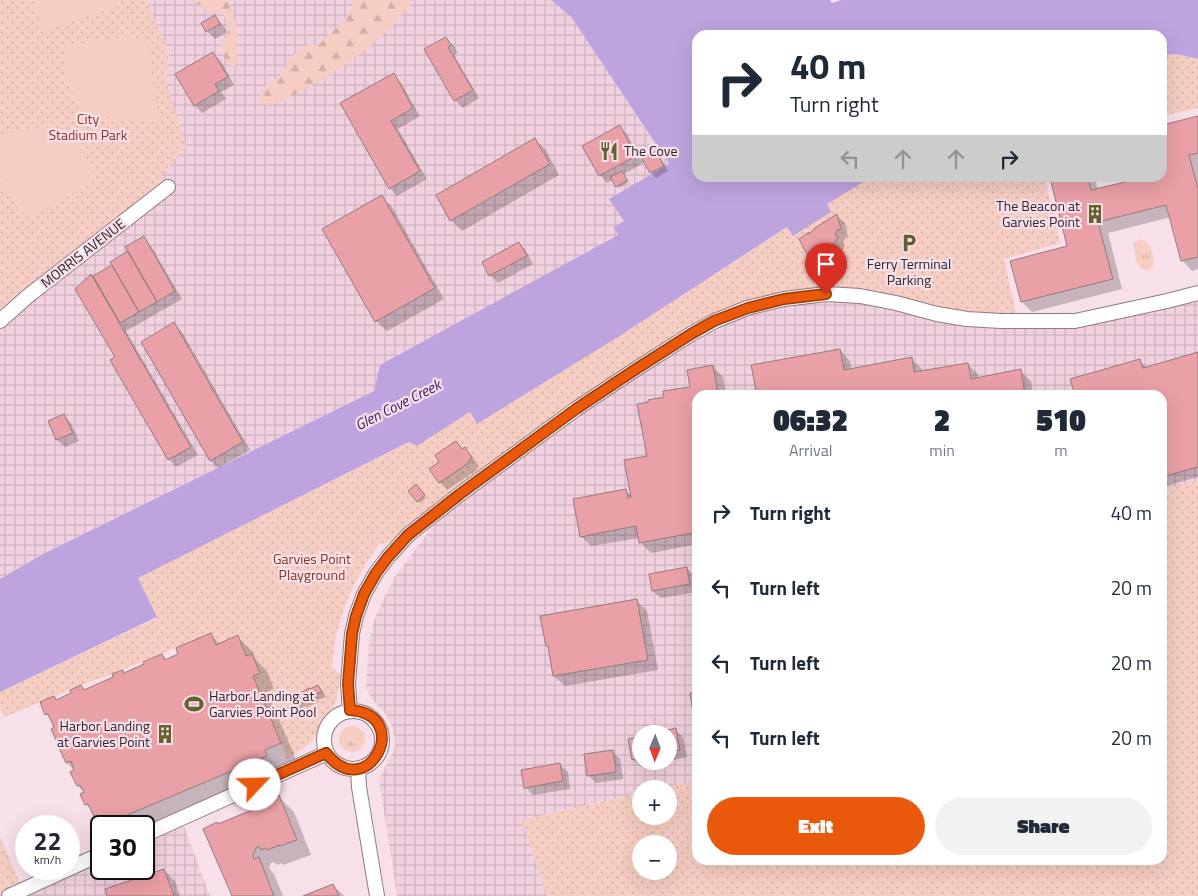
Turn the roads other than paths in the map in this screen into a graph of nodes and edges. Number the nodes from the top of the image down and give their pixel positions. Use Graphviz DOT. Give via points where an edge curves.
graph roads {
  1 [pos="168,187"];
  2 [pos="1198,293"];
  3 [pos="0,321"];
  4 [pos="350,710"];
  5 [pos="326,753"];
  6 [pos="358,769"];
  7 [pos="155,830"];
  8 [pos="90,859"];
  9 [pos="9,896"];
  10 [pos="377,896"];
  1 -- 3 [label="street, MORRIS AVENUE"];
  2 -- 4 [label="street" via="1075,321 967,319 860,296 826,294 784,299 714,321 576,409 408,535 376,573 356,616 348,684"];
  4 -- 5 [label="street" via="334,717 328,724 324,733"];
  4 -- 6 [label="street" via="369,715 382,736 375,759"];
  5 -- 6 [label="street" via="340,766"];
  5 -- 7 [label="street"];
  6 -- 10 [label="street"];
  8 -- 9 [label="street"];
}
